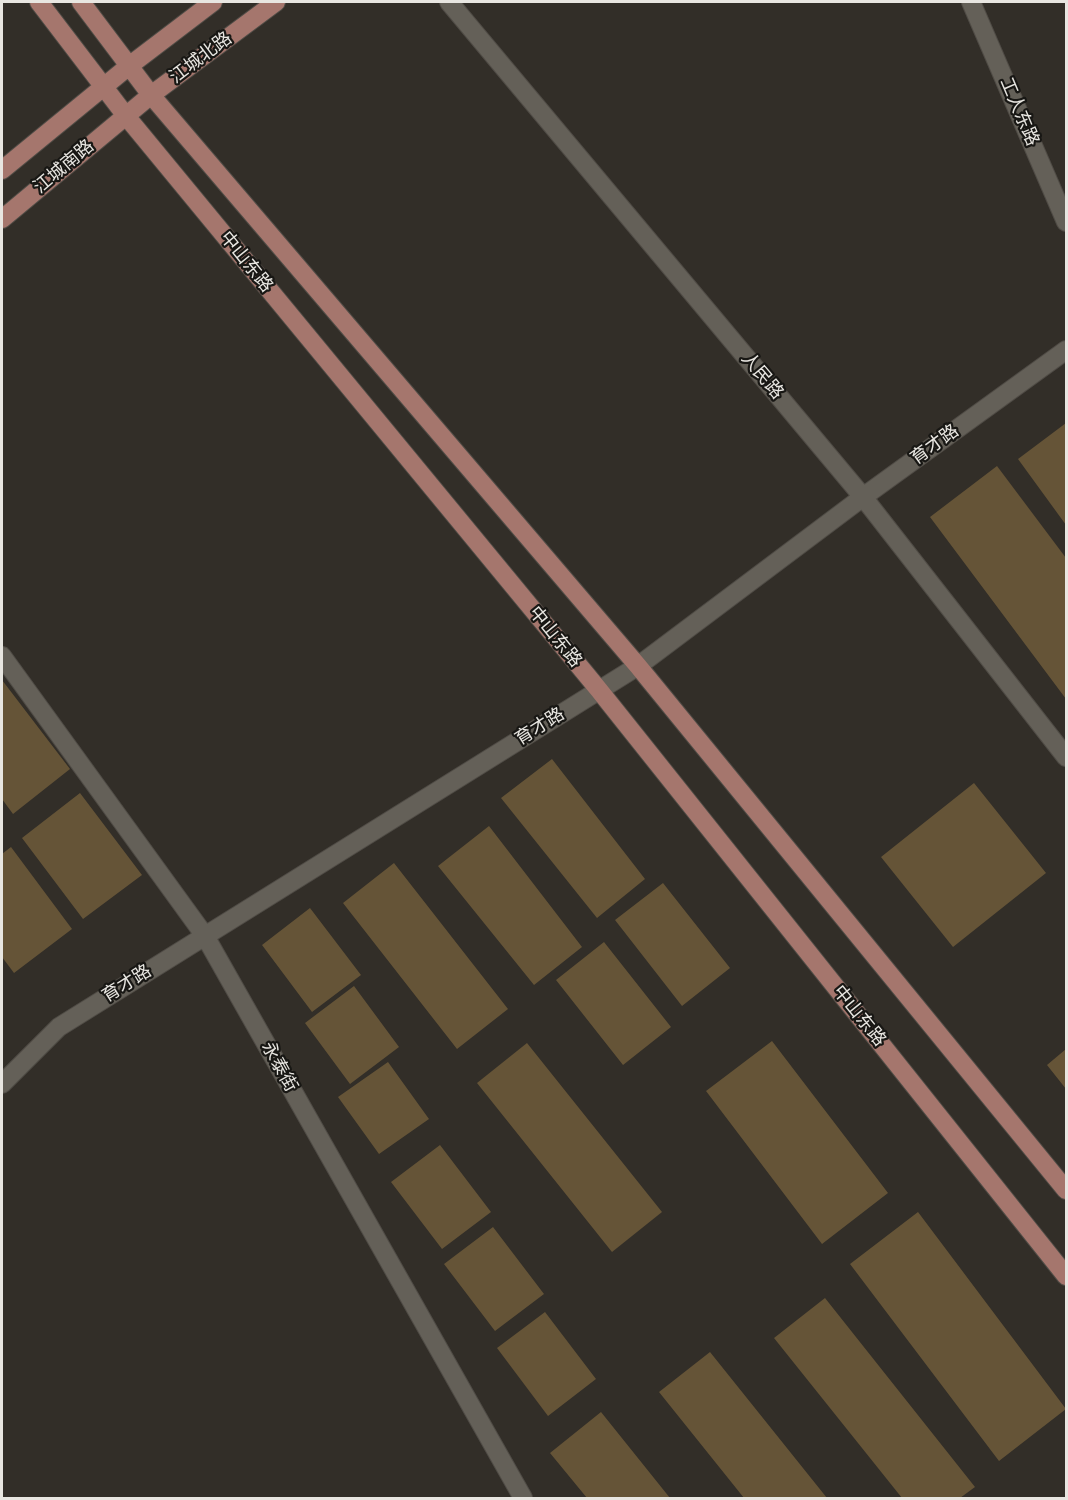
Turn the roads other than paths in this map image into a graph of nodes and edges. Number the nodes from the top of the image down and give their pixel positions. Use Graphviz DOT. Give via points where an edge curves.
graph roads {
  1 [pos="39,2"];
  2 [pos="81,2"];
  3 [pos="213,2"];
  4 [pos="276,2"];
  5 [pos="449,2"];
  6 [pos="971,2"];
  7 [pos="129,66"];
  8 [pos="104,86"];
  9 [pos="151,95"];
  10 [pos="126,116"];
  11 [pos="2,170"];
  12 [pos="2,219"];
  13 [pos="1066,222"];
  14 [pos="1066,350"];
  15 [pos="863,497"];
  16 [pos="2,656"];
  17 [pos="638,666"];
  18 [pos="599,690"];
  19 [pos="1066,757"];
  20 [pos="205,936"];
  21 [pos="2,1084"];
  22 [pos="1066,1190"];
  23 [pos="1066,1276"];
  24 [pos="523,1498"];
  1 -- 8 [label="main road, 中山东路"];
  2 -- 7 [label="main road, 中山东路"];
  3 -- 7 [label="main road, 江城北路"];
  4 -- 9 [label="main road, 江城北路"];
  5 -- 15 [label="street, 人民路"];
  6 -- 13 [label="street, 工人东路"];
  7 -- 8 [label="main road, 江城北路"];
  7 -- 9 [label="main road, 中山东路"];
  8 -- 10 [label="main road, 中山东路"];
  8 -- 11 [label="main road, 江城南路"];
  9 -- 10 [label="main road, 江城北路"];
  9 -- 17 [label="main road, 中山东路"];
  10 -- 12 [label="main road, 江城南路"];
  10 -- 18 [label="main road, 中山东路"];
  14 -- 15 [label="street, 育才路"];
  15 -- 17 [label="street, 育才路"];
  15 -- 19 [label="street, 人民路"];
  16 -- 20 [label="street, 永泰街"];
  17 -- 18 [label="street, 育才路"];
  17 -- 22 [label="main road, 中山东路"];
  18 -- 20 [label="street, 育才路"];
  18 -- 23 [label="main road, 中山东路"];
  20 -- 21 [label="street, 育才路" via="59,1027"];
  20 -- 24 [label="street, 永泰街"];
}
